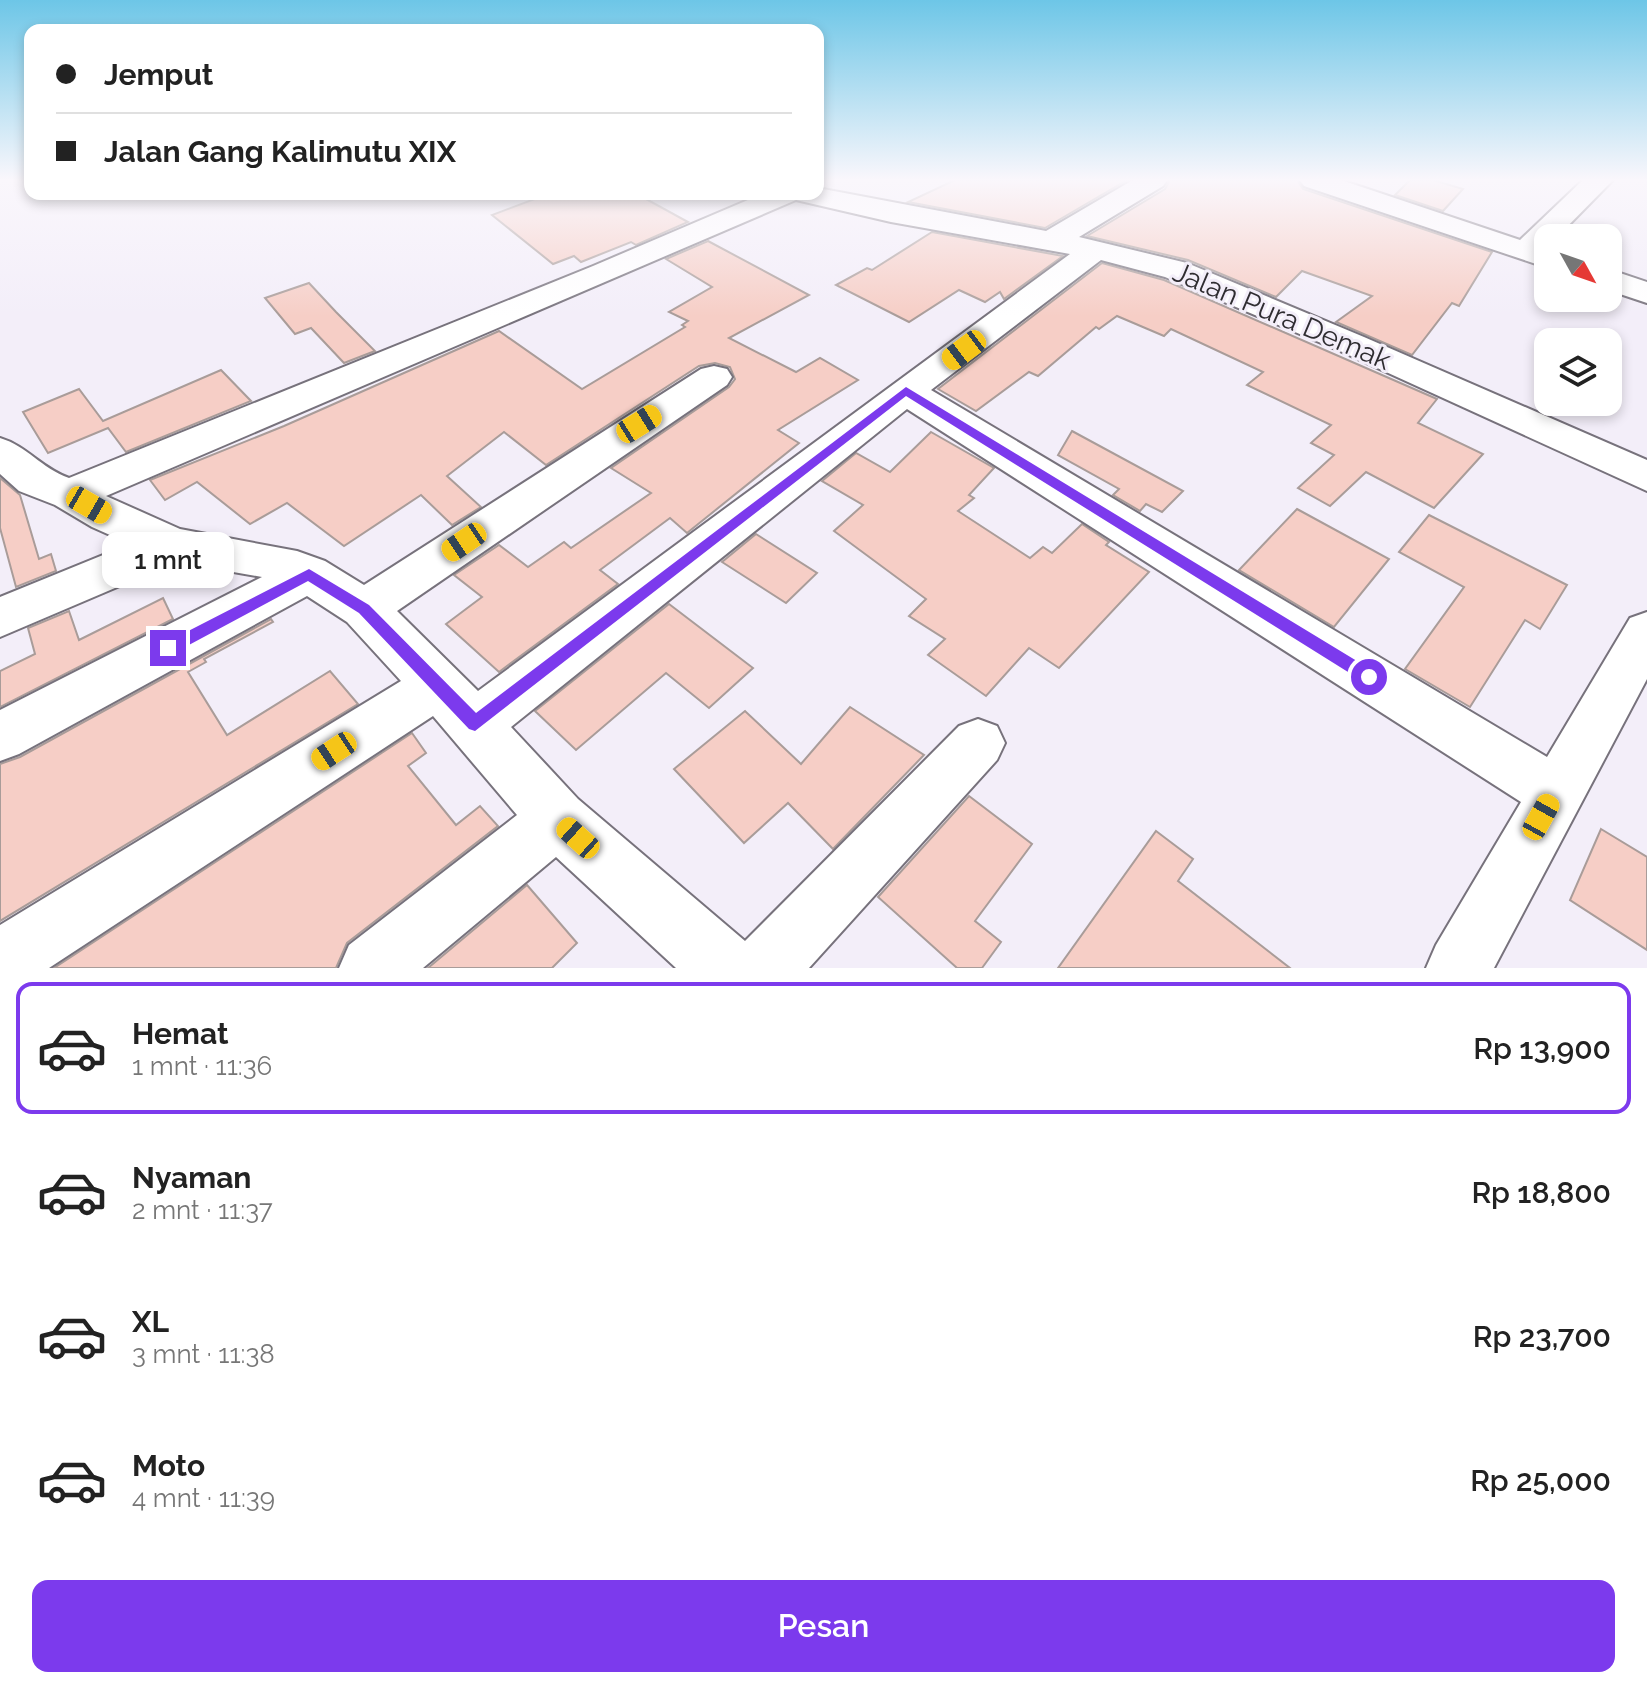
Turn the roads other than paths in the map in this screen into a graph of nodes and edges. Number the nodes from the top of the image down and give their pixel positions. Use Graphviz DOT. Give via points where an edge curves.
graph roads {
  1 [pos="714,225"];
  2 [pos="961,225"];
  3 [pos="1077,225"];
  4 [pos="1448,225"];
  5 [pos="1051,241"];
  6 [pos="1206,245"];
  7 [pos="1096,249"];
  8 [pos="1534,254"];
  9 [pos="1176,270"];
  10 [pos="1622,284"];
  11 [pos="1647,293"];
  12 [pos="714,377"];
  13 [pos="906,391"];
  14 [pos="1647,477"];
  15 [pos="26,480"];
  16 [pos="173,545"];
  17 [pos="309,574"];
  18 [pos="364,609"];
  19 [pos="0,618"];
  20 [pos="1647,632"];
  21 [pos="456,705"];
  22 [pos="0,737"];
  23 [pos="978,743"];
  24 [pos="1555,792"];
  25 [pos="557,819"];
  26 [pos="0,962"];
  27 [pos="372,968"];
  28 [pos="727,968"];
  29 [pos="765,968"];
  30 [pos="1459,968"];
  1 -- 15 [label="street" via="604,273"];
  2 -- 5 [label="street, Jalan Pura Demak"];
  3 -- 5 [label="street"];
  4 -- 8 [label="street"];
  5 -- 7 [label="street, Jalan Pura Demak"];
  6 -- 9 [label="street"];
  7 -- 9 [label="street, Jalan Pura Demak"];
  7 -- 13 [label="street"];
  9 -- 14 [label="street, Jalan Pura Demak"];
  10 -- 11 [label="street"];
  12 -- 18 [label="street"];
  13 -- 21 [label="street"];
  13 -- 24 [label="street"];
  15 -- 16 [label="street"];
  16 -- 17 [label="street" via="281,563"];
  16 -- 19 [label="street"];
  17 -- 18 [label="street"];
  17 -- 22 [label="street"];
  18 -- 21 [label="street"];
  20 -- 24 [label="street"];
  21 -- 25 [label="street"];
  21 -- 26 [label="street"];
  23 -- 29 [label="street"];
  24 -- 30 [label="street"];
  25 -- 27 [label="street"];
  25 -- 28 [label="street"];
}
